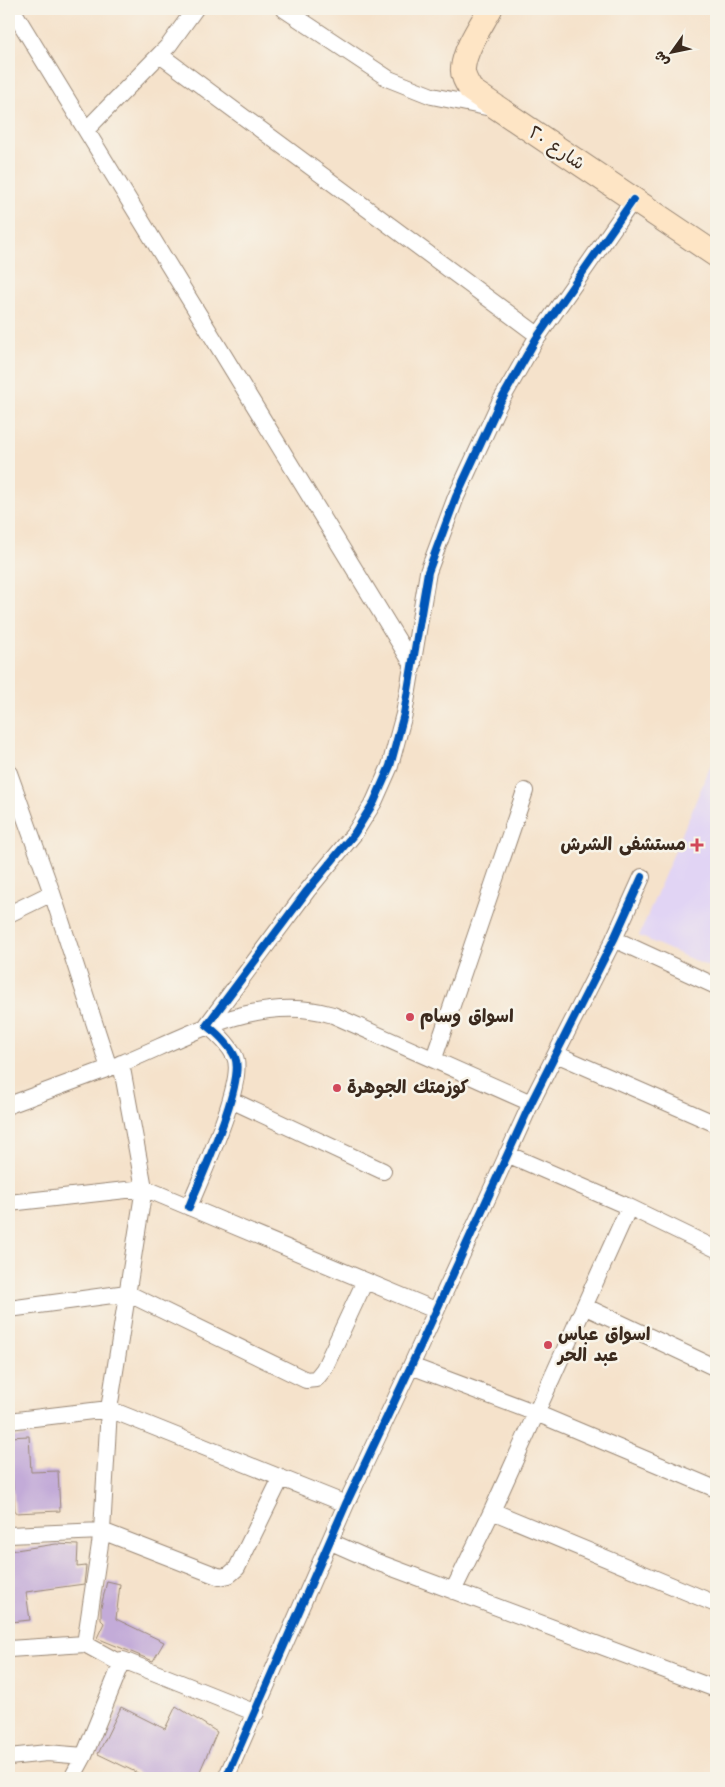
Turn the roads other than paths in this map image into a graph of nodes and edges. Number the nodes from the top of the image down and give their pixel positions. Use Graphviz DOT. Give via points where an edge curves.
graph roads {
  1 [pos="12,9"];
  2 [pos="194,9"];
  3 [pos="284,9"];
  4 [pos="490,9"];
  5 [pos="160,55"];
  6 [pos="496,108"];
  7 [pos="87,129"];
  8 [pos="632,200"];
  9 [pos="716,255"];
  10 [pos="539,336"];
  11 [pos="413,665"];
  12 [pos="9,773"];
  13 [pos="12,790"];
  14 [pos="525,791"];
  15 [pos="642,877"];
  16 [pos="52,893"];
  17 [pos="9,914"];
  18 [pos="614,939"];
  19 [pos="716,986"];
  20 [pos="207,1025"];
  21 [pos="556,1054"];
  22 [pos="434,1058"];
  23 [pos="115,1066"];
  24 [pos="231,1100"];
  25 [pos="531,1103"];
  26 [pos="9,1105"];
  27 [pos="716,1124"];
  28 [pos="507,1154"];
  29 [pos="383,1171"];
  30 [pos="144,1188"];
  31 [pos="9,1203"];
  32 [pos="189,1207"];
  33 [pos="629,1207"];
  34 [pos="716,1249"];
  35 [pos="365,1281"];
  36 [pos="127,1293"];
  37 [pos="586,1306"];
  38 [pos="9,1310"];
  39 [pos="435,1310"];
  40 [pos="411,1366"];
  41 [pos="716,1368"];
  42 [pos="109,1409"];
  43 [pos="536,1413"];
  44 [pos="9,1421"];
  45 [pos="281,1478"];
  46 [pos="716,1490"];
  47 [pos="346,1504"];
  48 [pos="492,1511"];
  49 [pos="102,1530"];
  50 [pos="9,1535"];
  51 [pos="331,1542"];
  52 [pos="453,1590"];
  53 [pos="716,1604"];
  54 [pos="85,1644"];
  55 [pos="9,1649"];
  56 [pos="123,1660"];
  57 [pos="716,1687"];
  58 [pos="256,1713"];
  59 [pos="84,1756"];
  60 [pos="9,1757"];
  61 [pos="72,1778"];
  62 [pos="226,1778"];
  1 -- 7 [label="street"];
  2 -- 5 [label="street"];
  3 -- 6 [label="street" via="389,79 432,96"];
  4 -- 6 [label="street, شارع ٢٠" via="463,67 464,79 471,90"];
  5 -- 7 [label="street"];
  5 -- 10 [label="street"];
  6 -- 8 [label="street, شارع ٢٠"];
  7 -- 11 [label="street"];
  8 -- 9 [label="street, شارع ٢٠"];
  8 -- 10 [label="street"];
  10 -- 11 [label="street" via="499,404 456,498 428,572"];
  11 -- 20 [label="street" via="390,766 374,802 354,834"];
  12 -- 13 [label="street"];
  13 -- 16 [label="street"];
  14 -- 22 [label="street"];
  15 -- 18 [label="street"];
  16 -- 17 [label="street"];
  16 -- 23 [label="street"];
  18 -- 19 [label="street"];
  18 -- 21 [label="street"];
  20 -- 22 [label="street" via="274,1009 315,1010"];
  20 -- 23 [label="street"];
  20 -- 24 [label="street" via="225,1041 236,1058"];
  21 -- 25 [label="street"];
  21 -- 27 [label="street"];
  22 -- 25 [label="street"];
  23 -- 26 [label="street"];
  23 -- 30 [label="street"];
  24 -- 29 [label="street"];
  24 -- 32 [label="street"];
  25 -- 28 [label="street"];
  28 -- 33 [label="street"];
  28 -- 39 [label="street"];
  30 -- 31 [label="street"];
  30 -- 32 [label="street"];
  30 -- 36 [label="street"];
  32 -- 35 [label="street"];
  33 -- 34 [label="street"];
  33 -- 37 [label="street"];
  35 -- 36 [label="street" via="324,1370 316,1379 306,1380"];
  35 -- 39 [label="street"];
  36 -- 38 [label="street"];
  36 -- 42 [label="street"];
  37 -- 41 [label="street"];
  37 -- 43 [label="street"];
  39 -- 40 [label="street"];
  40 -- 43 [label="street"];
  40 -- 47 [label="street"];
  42 -- 44 [label="street"];
  42 -- 45 [label="street"];
  42 -- 49 [label="street"];
  43 -- 46 [label="street"];
  43 -- 48 [label="street"];
  45 -- 47 [label="street"];
  45 -- 49 [label="street" via="237,1568 229,1576 220,1577"];
  47 -- 51 [label="street"];
  48 -- 52 [label="street"];
  48 -- 53 [label="street"];
  49 -- 50 [label="street"];
  49 -- 54 [label="street"];
  51 -- 52 [label="street"];
  51 -- 58 [label="street"];
  52 -- 57 [label="street"];
  54 -- 55 [label="street"];
  54 -- 56 [label="street" via="116,1660"];
  56 -- 58 [label="street"];
  56 -- 59 [label="street"];
  58 -- 62 [label="street"];
  59 -- 60 [label="street" via="47,1753"];
  59 -- 61 [label="street"];
}
